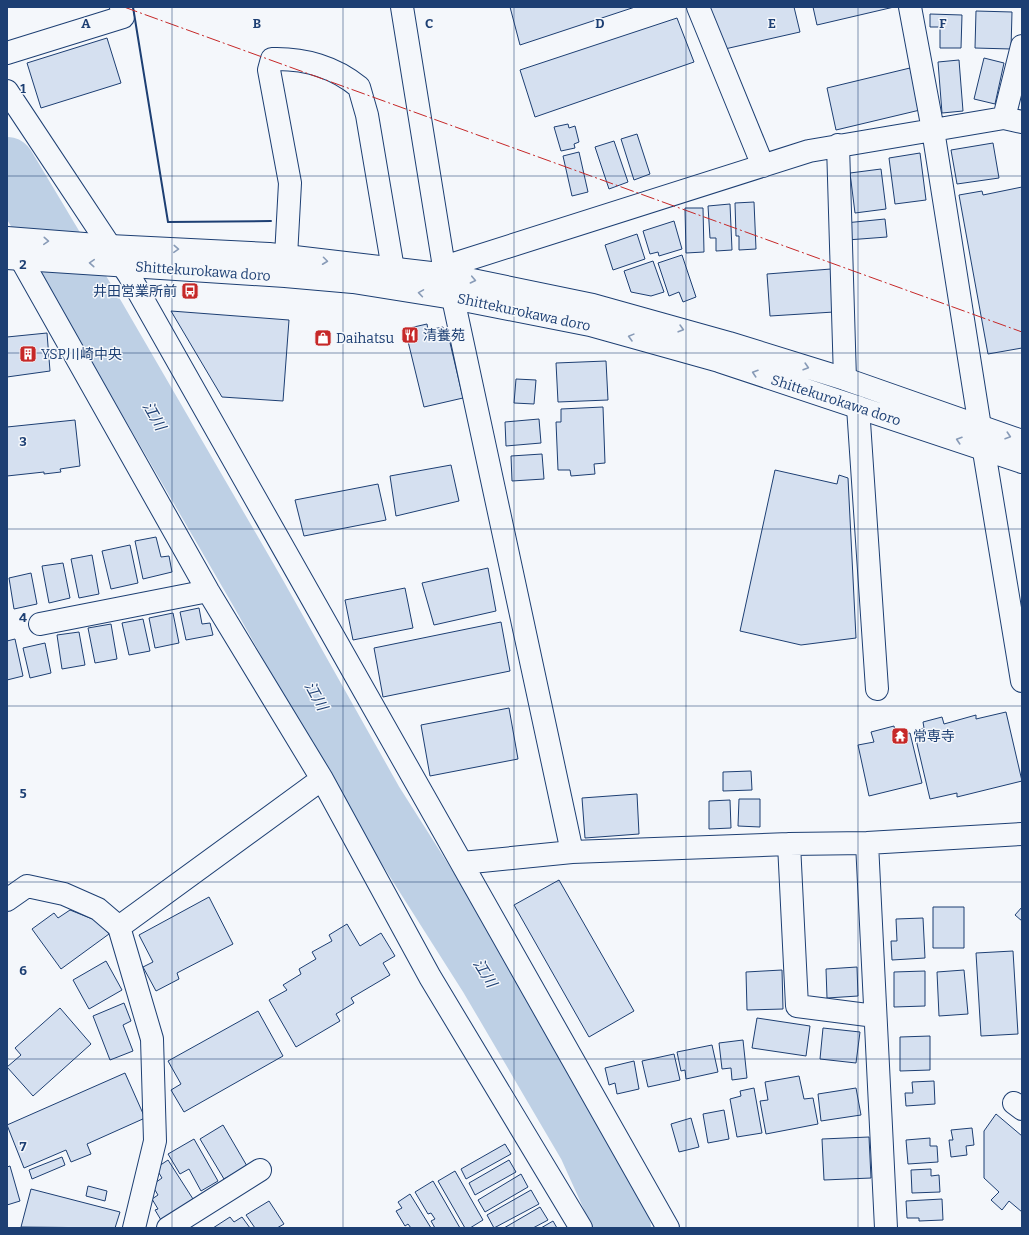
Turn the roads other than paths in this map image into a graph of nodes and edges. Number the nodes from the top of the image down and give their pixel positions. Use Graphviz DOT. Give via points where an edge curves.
graph roads {
  1 [pos="121,7"];
  2 [pos="402,7"];
  3 [pos="698,7"];
  4 [pos="910,7"];
  5 [pos="1022,46"];
  6 [pos="7,53"];
  7 [pos="7,91"];
  8 [pos="1013,120"];
  9 [pos="933,130"];
  10 [pos="838,145"];
  11 [pos="763,166"];
  12 [pos="10,246"];
  13 [pos="110,246"];
  14 [pos="122,265"];
  15 [pos="286,266"];
  16 [pos="446,271"];
  17 [pos="393,278"];
  18 [pos="452,298"];
  19 [pos="845,379"];
  20 [pos="858,407"];
  21 [pos="980,427"];
  22 [pos="1022,441"];
  23 [pos="984,448"];
  24 [pos="1022,462"];
  25 [pos="208,591"];
  26 [pos="40,624"];
  27 [pos="1022,681"];
  28 [pos="876,689"];
  29 [pos="322,779"];
  30 [pos="1022,834"];
  31 [pos="867,843"];
  32 [pos="789,844"];
  33 [pos="572,852"];
  34 [pos="462,863"];
  35 [pos="7,900"];
  36 [pos="119,928"];
  37 [pos="875,1016"];
  38 [pos="260,1170"];
  39 [pos="134,1228"];
  40 [pos="168,1228"];
  41 [pos="580,1228"];
  42 [pos="668,1228"];
  43 [pos="886,1228"];
  1 -- 6 [label="street" via="123,16"];
  2 -- 16 [label="street"];
  3 -- 11 [label="street"];
  4 -- 9 [label="street"];
  5 -- 8 [label="street"];
  7 -- 13 [label="street"];
  8 -- 9 [label="street"];
  9 -- 10 [label="street"];
  9 -- 21 [label="street"];
  10 -- 11 [label="street"];
  10 -- 19 [label="street"];
  11 -- 16 [label="street"];
  12 -- 13 [label="street, Shittekurokawa doro, one-way"];
  14 -- 12 [label="street, Shittekurokawa doro, one-way"];
  12 -- 25 [label="street"];
  13 -- 14 [label="street"];
  13 -- 15 [label="street, Shittekurokawa doro, one-way"];
  14 -- 15 [label="street, Shittekurokawa doro"];
  14 -- 34 [label="street"];
  15 -- 17 [label="street, Shittekurokawa doro"];
  15 -- 17 [label="street" via="290,183 269,70 272,60 299,60 334,70 359,87 367,115"];
  16 -- 17 [label="street, Shittekurokawa doro"];
  16 -- 18 [label="street"];
  16 -- 19 [label="street, Shittekurokawa doro, one-way" via="593,305"];
  18 -- 17 [label="street, Shittekurokawa doro, one-way"];
  20 -- 18 [label="street, Shittekurokawa doro, one-way" via="719,361 590,325"];
  18 -- 33 [label="street"];
  19 -- 21 [label="street, Shittekurokawa doro"];
  23 -- 20 [label="street, Shittekurokawa doro, one-way"];
  20 -- 28 [label="street"];
  21 -- 22 [label="street, Shittekurokawa doro, one-way"];
  21 -- 23 [label="street"];
  23 -- 24 [label="street, Shittekurokawa doro"];
  23 -- 27 [label="street"];
  25 -- 26 [label="street"];
  25 -- 29 [label="street"];
  29 -- 36 [label="street"];
  29 -- 41 [label="street" via="430,977"];
  30 -- 31 [label="street"];
  31 -- 32 [label="street"];
  31 -- 37 [label="street"];
  32 -- 33 [label="street"];
  32 -- 37 [label="street" via="797,1006"];
  33 -- 34 [label="street"];
  34 -- 42 [label="street"];
  35 -- 36 [label="street" via="27,886 64,894 98,909"];
  36 -- 39 [label="street" via="152,1039 155,1141"];
  37 -- 43 [label="street"];
  38 -- 40 [label="street"];
}
